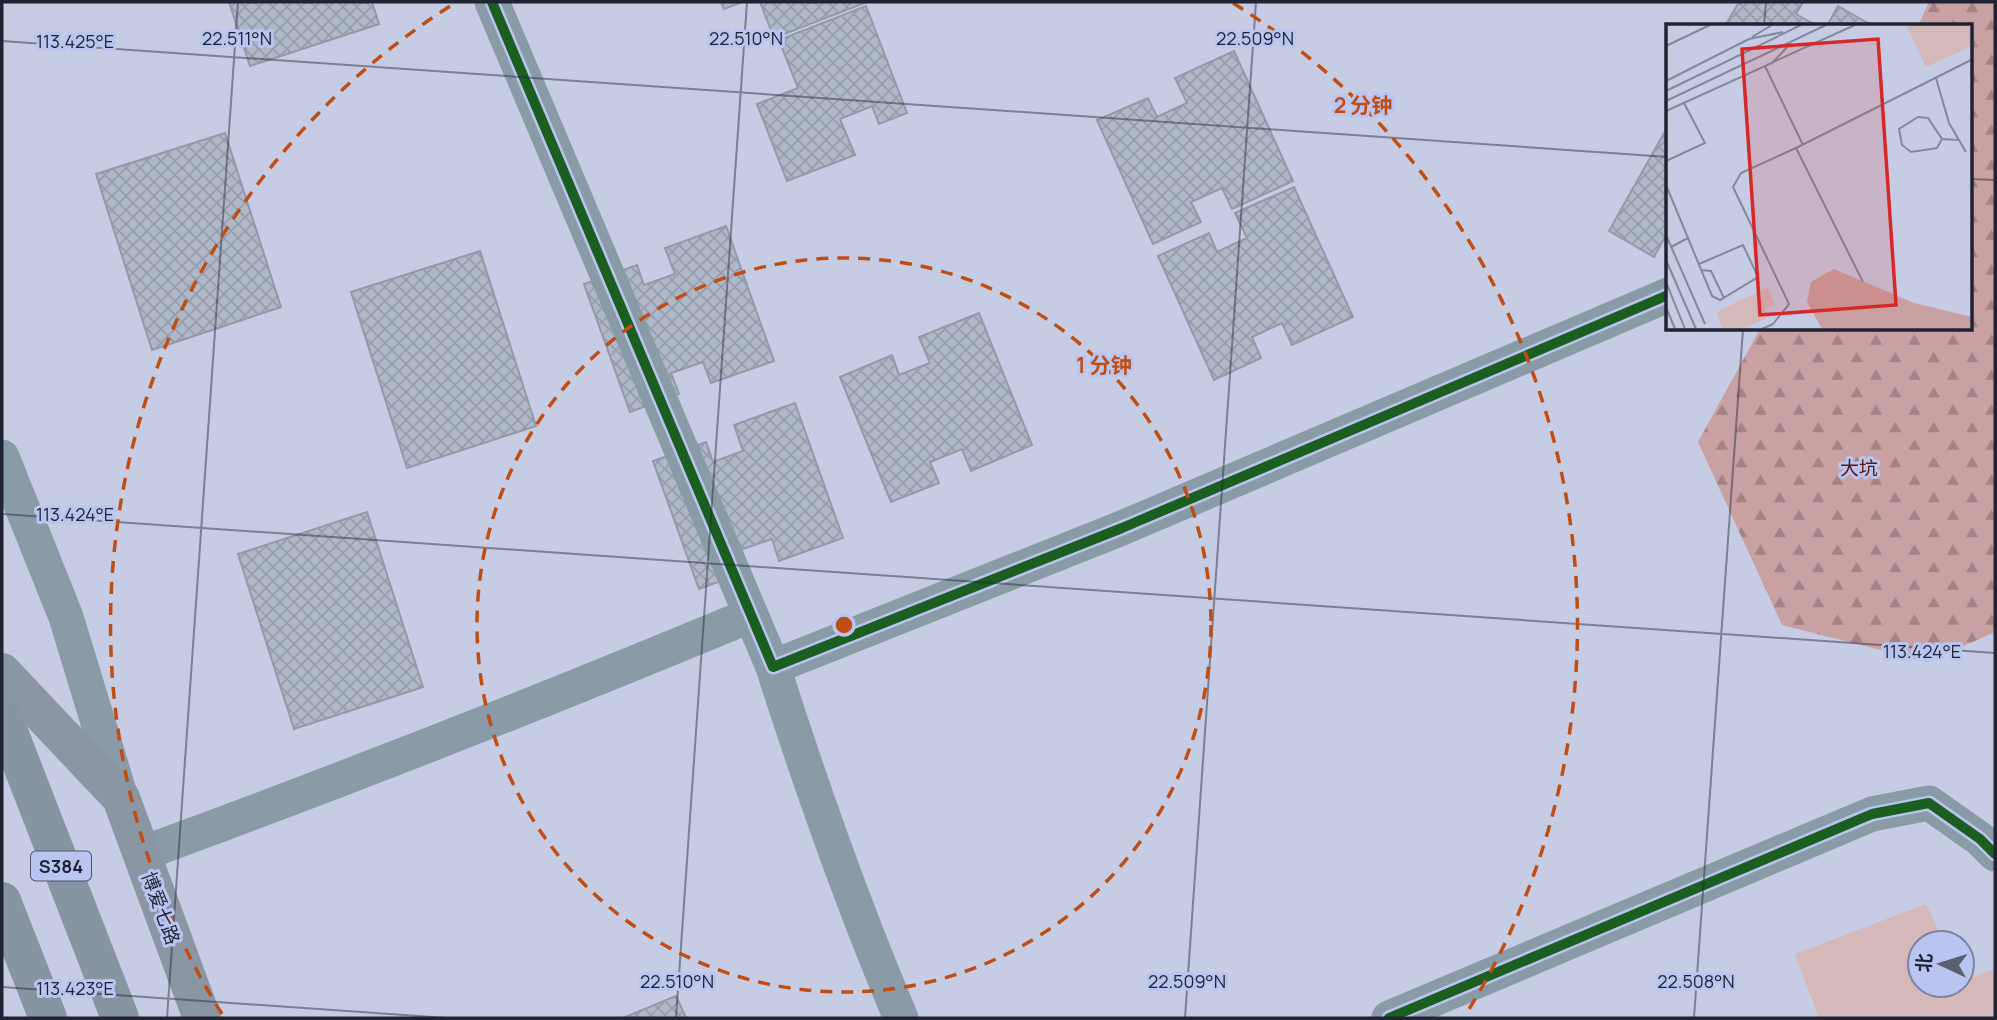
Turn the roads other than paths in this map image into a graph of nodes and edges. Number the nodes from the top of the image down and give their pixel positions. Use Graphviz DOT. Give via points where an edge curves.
graph roads {
  1 [pos="492,2"];
  2 [pos="1666,296"];
  3 [pos="2,457"];
  4 [pos="751,615"];
  5 [pos="773,667"];
  6 [pos="2,672"];
  7 [pos="2,714"];
  8 [pos="121,798"];
  9 [pos="141,854"];
  10 [pos="1995,854"];
  11 [pos="2,901"];
  12 [pos="48,1018"];
  13 [pos="120,1018"];
  14 [pos="202,1018"];
  15 [pos="901,1018"];
  16 [pos="1389,1018"];
  1 -- 4 [label="street"];
  2 -- 5 [label="street" via="1122,528"];
  3 -- 8 [label="street" via="66,617"];
  4 -- 5 [label="street"];
  4 -- 9 [label="street" via="269,808"];
  5 -- 15 [label="street" via="861,925"];
  6 -- 8 [label="main road"];
  7 -- 13 [label="highway, S384"];
  8 -- 9 [label="main road, 博爱七路"];
  9 -- 14 [label="main road, 博爱七路"];
  10 -- 16 [label="street" via="1929,803 1872,814"];
  11 -- 12 [label="highway"];
}
